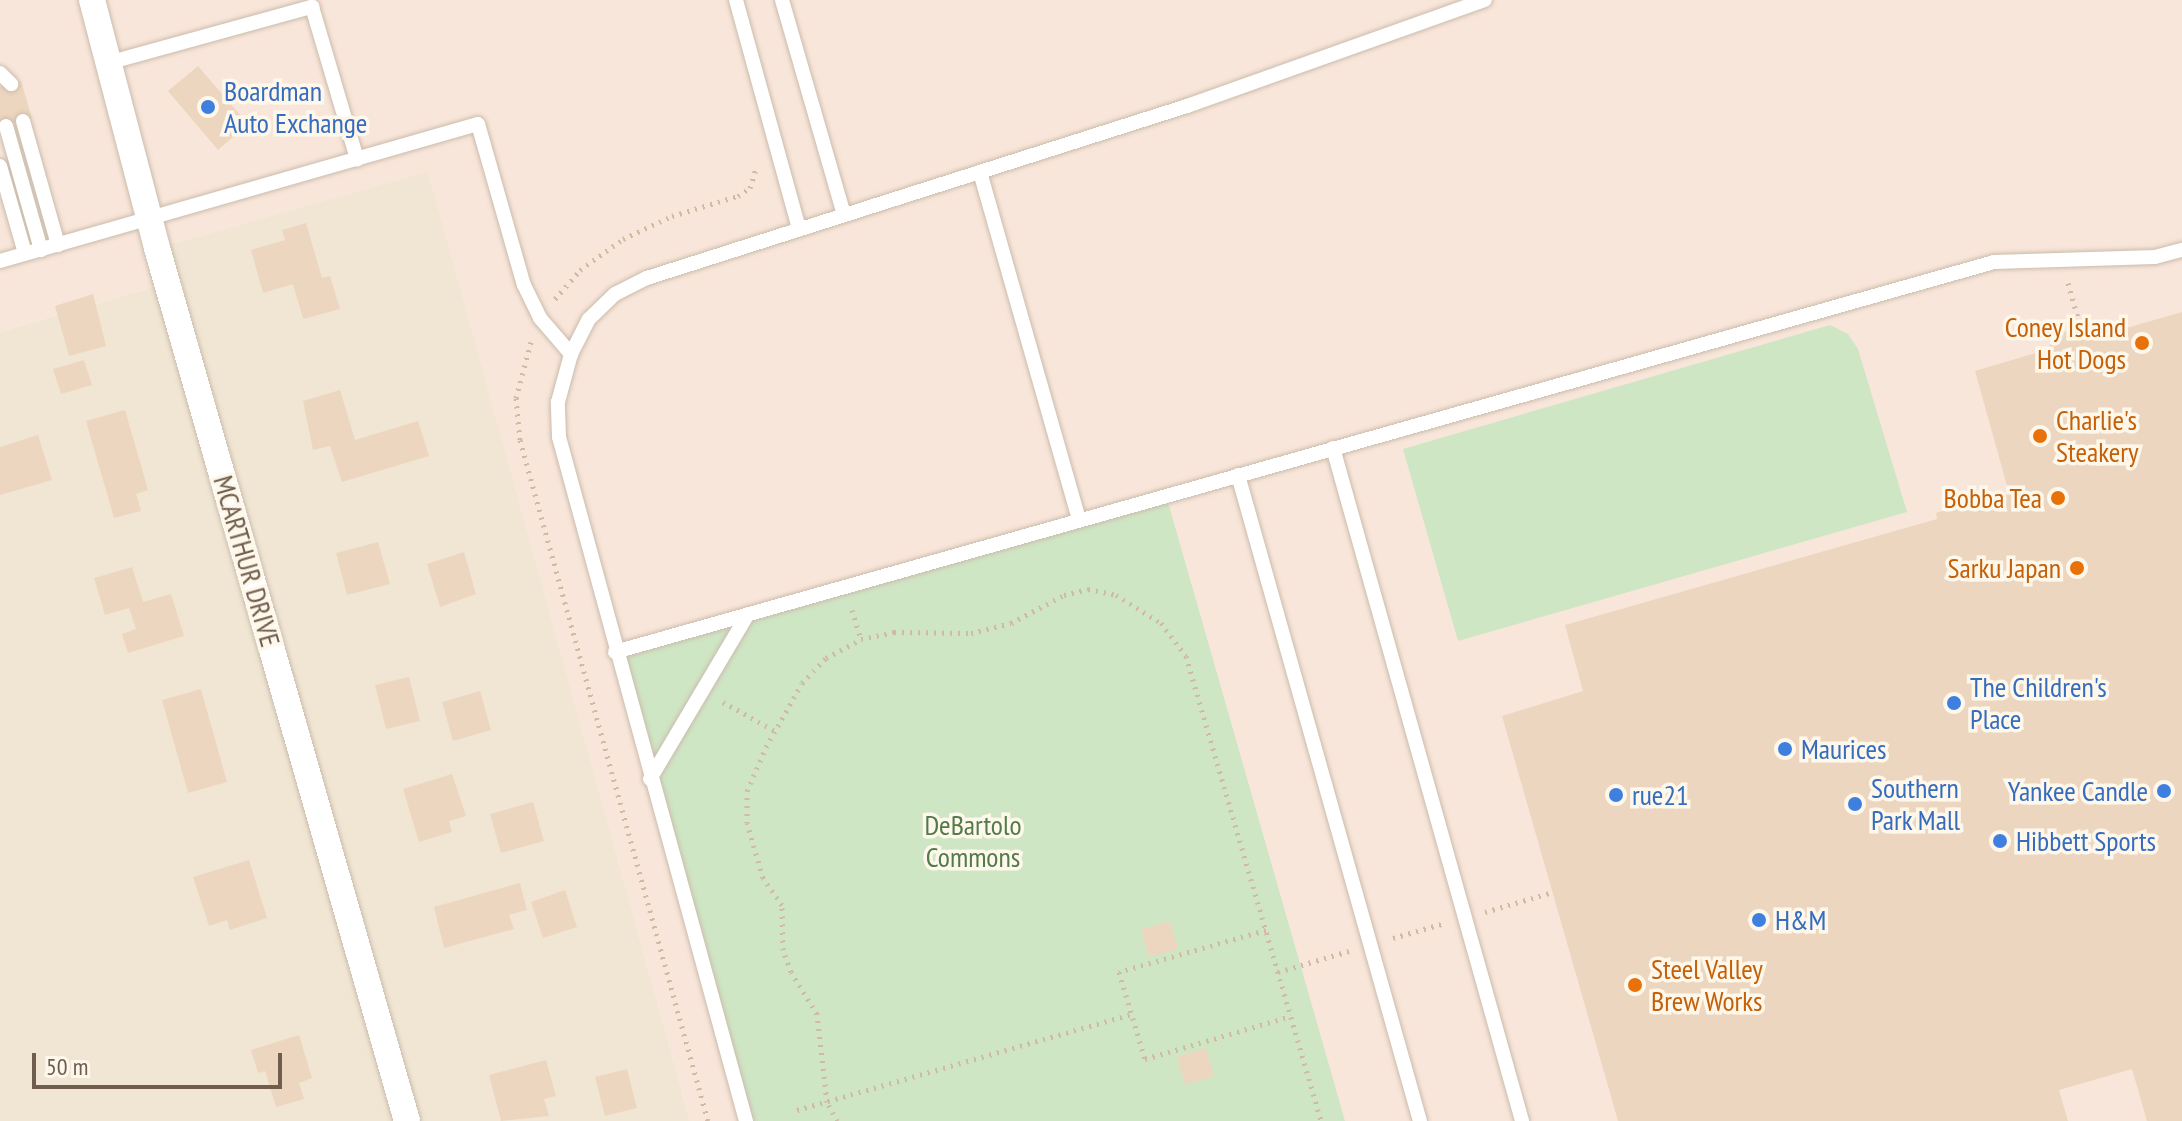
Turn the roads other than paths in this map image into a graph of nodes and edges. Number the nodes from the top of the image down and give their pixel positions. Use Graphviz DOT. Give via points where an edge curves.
graph roads {
  1 [pos="92,0"];
  2 [pos="736,0"];
  3 [pos="782,0"];
  4 [pos="1485,0"];
  5 [pos="108,63"];
  6 [pos="23,121"];
  7 [pos="6,126"];
  8 [pos="357,159"];
  9 [pos="0,166"];
  10 [pos="980,172"];
  11 [pos="844,215"];
  12 [pos="149,218"];
  13 [pos="799,229"];
  14 [pos="58,245"];
  15 [pos="41,250"];
  16 [pos="2182,250"];
  17 [pos="25,253"];
  18 [pos="0,261"];
  19 [pos="571,354"];
  20 [pos="1333,448"];
  21 [pos="1238,475"];
  22 [pos="1079,520"];
  23 [pos="748,614"];
  24 [pos="615,652"];
  25 [pos="650,779"];
  26 [pos="407,1121"];
  27 [pos="746,1121"];
  28 [pos="1420,1121"];
  29 [pos="1522,1121"];
  1 -- 5 [label="street, MCARTHUR DRIVE"];
  2 -- 13 [label="lane"];
  3 -- 11 [label="lane"];
  4 -- 10 [label="lane" via="1327,59"];
  5 -- 8 [label="lane" via="312,7"];
  5 -- 12 [label="street, MCARTHUR DRIVE"];
  6 -- 14 [label="lane"];
  7 -- 15 [label="lane"];
  8 -- 12 [label="lane"];
  8 -- 19 [label="lane" via="478,124 524,285 540,318"];
  9 -- 17 [label="lane"];
  10 -- 11 [label="lane"];
  10 -- 22 [label="lane"];
  11 -- 13 [label="lane"];
  12 -- 14 [label="lane"];
  12 -- 26 [label="street, MCARTHUR DRIVE"];
  13 -- 19 [label="lane" via="647,278 615,294 589,319"];
  14 -- 15 [label="lane"];
  15 -- 17 [label="lane"];
  16 -- 20 [label="lane" via="2155,257 1994,262"];
  17 -- 18 [label="lane"];
  19 -- 24 [label="lane" via="558,402 559,437"];
  20 -- 21 [label="lane"];
  20 -- 29 [label="lane"];
  21 -- 22 [label="lane"];
  21 -- 28 [label="lane"];
  22 -- 23 [label="lane"];
  23 -- 24 [label="lane"];
  23 -- 25 [label="lane"];
  24 -- 25 [label="lane"];
  25 -- 27 [label="lane"];
}
